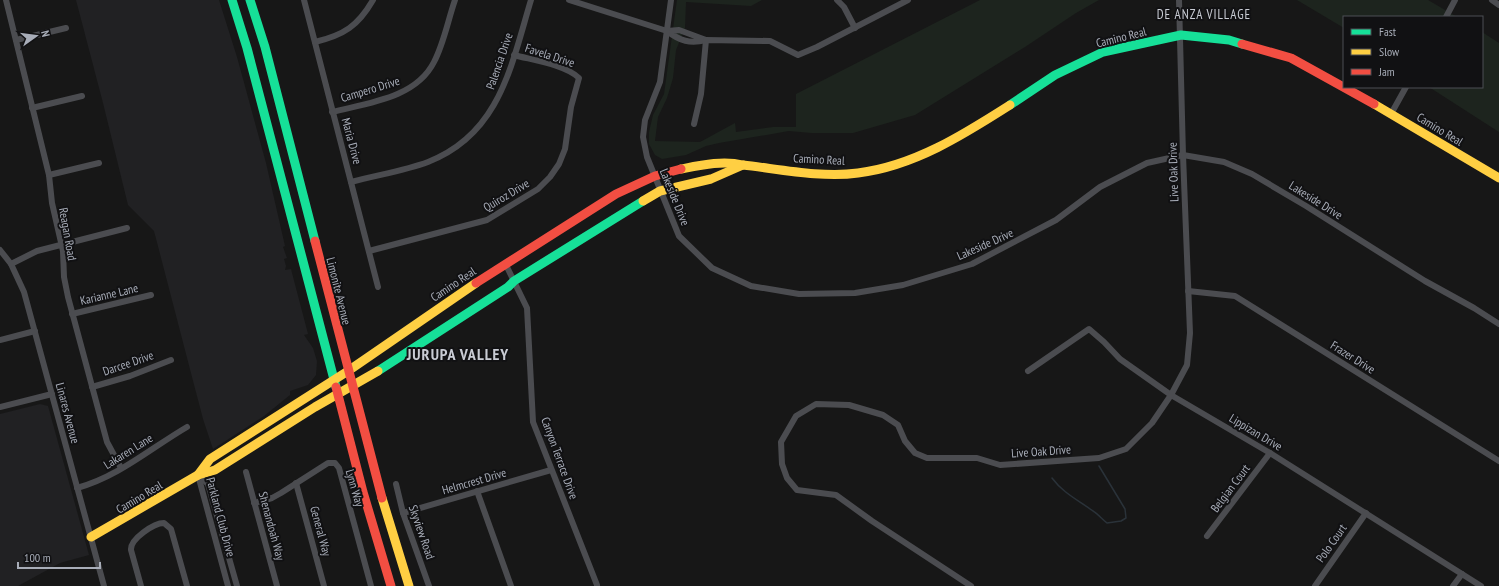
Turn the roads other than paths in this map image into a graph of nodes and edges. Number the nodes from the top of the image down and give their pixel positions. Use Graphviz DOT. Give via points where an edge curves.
graph roads {
  1 [pos="6,0"];
  2 [pos="232,0"];
  3 [pos="250,0"];
  4 [pos="304,0"];
  5 [pos="373,0"];
  6 [pos="455,0"];
  7 [pos="531,0"];
  8 [pos="569,0"];
  9 [pos="671,0"];
  10 [pos="836,0"];
  11 [pos="908,0"];
  12 [pos="1179,0"];
  13 [pos="1455,0"];
  14 [pos="1492,0"];
  15 [pos="1499,5"];
  16 [pos="1447,16"];
  17 [pos="66,28"];
  18 [pos="855,28"];
  19 [pos="667,31"];
  20 [pos="691,34"];
  21 [pos="1181,35"];
  22 [pos="16,40"];
  23 [pos="706,40"];
  24 [pos="314,42"];
  25 [pos="690,42"];
  26 [pos="514,55"];
  27 [pos="579,78"];
  28 [pos="1343,87"];
  29 [pos="1345,88"];
  30 [pos="1405,88"];
  31 [pos="82,96"];
  32 [pos="32,108"];
  33 [pos="332,112"];
  34 [pos="1391,114"];
  35 [pos="694,124"];
  36 [pos="1183,155"];
  37 [pos="100,163"];
  38 [pos="743,165"];
  39 [pos="50,175"];
  40 [pos="655,176"];
  41 [pos="1499,178"];
  42 [pos="351,182"];
  43 [pos="660,191"];
  44 [pos="126,228"];
  45 [pos="61,244"];
  46 [pos="0,250"];
  47 [pos="369,251"];
  48 [pos="11,264"];
  49 [pos="506,265"];
  50 [pos="514,282"];
  51 [pos="378,287"];
  52 [pos="1188,291"];
  53 [pos="151,295"];
  54 [pos="72,314"];
  55 [pos="1499,324"];
  56 [pos="35,331"];
  57 [pos="0,340"];
  58 [pos="171,360"];
  59 [pos="348,371"];
  60 [pos="1028,371"];
  61 [pos="334,379"];
  62 [pos="352,386"];
  63 [pos="92,387"];
  64 [pos="52,394"];
  65 [pos="338,394"];
  66 [pos="1171,395"];
  67 [pos="0,407"];
  68 [pos="187,427"];
  69 [pos="1270,453"];
  70 [pos="1499,461"];
  71 [pos="122,468"];
  72 [pos="551,470"];
  73 [pos="246,472"];
  74 [pos="198,475"];
  75 [pos="296,482"];
  76 [pos="396,484"];
  77 [pos="78,488"];
  78 [pos="477,491"];
  79 [pos="254,503"];
  80 [pos="403,513"];
  81 [pos="1366,513"];
  82 [pos="1207,536"];
  83 [pos="91,537"];
  84 [pos="1462,574"];
  85 [pos="597,585"];
  86 [pos="104,586"];
  87 [pos="141,586"];
  88 [pos="187,586"];
  89 [pos="228,586"];
  90 [pos="237,586"];
  91 [pos="277,586"];
  92 [pos="324,586"];
  93 [pos="371,586"];
  94 [pos="391,586"];
  95 [pos="409,586"];
  96 [pos="429,586"];
  97 [pos="511,586"];
  98 [pos="971,586"];
  99 [pos="1315,586"];
  100 [pos="1453,586"];
  101 [pos="1481,586"];
  1 -- 22 [label="street, Reagan Road"];
  2 -- 61 [label="main road" via="247,48"];
  3 -- 59 [label="main road, Limonite Avenue" via="265,47"];
  4 -- 24 [label="street, Maria Drive"];
  5 -- 24 [label="street" via="363,17 346,32"];
  6 -- 33 [label="street, Campero Drive" via="435,61 422,78 394,96"];
  7 -- 26 [label="street, Palencia Drive"];
  8 -- 19 [label="street"];
  9 -- 19 [label="street, Lakeside Drive"];
  10 -- 18 [label="street" via="844,7"];
  11 -- 18 [label="street"];
  12 -- 21 [label="street, Live Oak Drive"];
  13 -- 16 [label="street"];
  14 -- 15 [label="street"];
  17 -- 22 [label="street"];
  18 -- 23 [label="street" via="798,55 770,41"];
  19 -- 20 [label="street" via="679,30"];
  19 -- 25 [label="street" via="677,39"];
  19 -- 40 [label="street, Lakeside Drive" via="660,82 645,120 643,138"];
  20 -- 23 [label="street"];
  20 -- 25 [label="street"];
  21 -- 28 [label="main road, Camino Real" via="1229,40 1291,58"];
  21 -- 36 [label="street, Live Oak Drive"];
  21 -- 38 [label="main road, Camino Real" via="1103,52 1055,75 965,134 908,161 858,173 818,173"];
  22 -- 32 [label="street, Reagan Road"];
  23 -- 25 [label="street"];
  23 -- 35 [label="street" via="701,94"];
  24 -- 33 [label="street, Maria Drive"];
  26 -- 27 [label="street, Favela Drive" via="574,73"];
  26 -- 42 [label="street, Palencia Drive" via="502,92 492,110 461,144 427,162"];
  27 -- 47 [label="street, Quiroz Drive" via="571,107 565,149 550,178 538,189 487,220"];
  29 -- 34 [label="main road, Camino Real"];
  30 -- 34 [label="street"];
  31 -- 32 [label="street"];
  32 -- 39 [label="street, Reagan Road"];
  33 -- 42 [label="street, Maria Drive"];
  34 -- 41 [label="main road, Camino Real"];
  36 -- 43 [label="street, Lakeside Drive" via="1147,164 1100,187 1056,220 972,264 903,285 855,293 799,294 751,286 712,268 680,236"];
  36 -- 52 [label="street, Live Oak Drive"];
  36 -- 55 [label="street, Lakeside Drive" via="1224,162 1252,174"];
  37 -- 39 [label="street"];
  38 -- 40 [label="main road, Camino Real" via="732,162 702,165"];
  38 -- 43 [label="main road, Camino Real" via="711,179"];
  39 -- 45 [label="street, Reagan Road" via="52,207"];
  40 -- 43 [label="street, Lakeside Drive"];
  40 -- 49 [label="main road, Camino Real" via="616,194"];
  42 -- 47 [label="street, Maria Drive"];
  43 -- 50 [label="main road, Camino Real"];
  44 -- 45 [label="street"];
  45 -- 48 [label="street" via="29,254"];
  45 -- 54 [label="street, Reagan Road" via="64,282"];
  46 -- 48 [label="street, Linares Avenue"];
  47 -- 51 [label="street, Maria Drive"];
  48 -- 56 [label="street, Linares Avenue" via="24,292"];
  49 -- 50 [label="street, Canyon Terrace Drive"];
  49 -- 59 [label="main road, Camino Real"];
  50 -- 62 [label="main road, Camino Real"];
  50 -- 72 [label="street, Canyon Terrace Drive" via="527,308 533,422"];
  52 -- 66 [label="street, Live Oak Drive" via="1190,333 1187,365"];
  52 -- 70 [label="street, Frazer Drive" via="1234,296"];
  53 -- 54 [label="street, Karianne Lane"];
  54 -- 63 [label="street, Reagan Road"];
  56 -- 57 [label="street"];
  56 -- 64 [label="street, Linares Avenue"];
  58 -- 63 [label="street, Darcee Drive"];
  59 -- 61 [label="main road, Camino Real"];
  59 -- 62 [label="main road, Limonite Avenue"];
  60 -- 66 [label="street, Lippizan Drive" via="1089,329 1120,359"];
  61 -- 65 [label="main road"];
  61 -- 74 [label="main road, Camino Real" via="210,459"];
  62 -- 65 [label="main road, Camino Real"];
  62 -- 95 [label="main road, Limonite Avenue" via="388,522"];
  63 -- 71 [label="street, Reagan Road" via="107,442"];
  64 -- 67 [label="street"];
  64 -- 77 [label="street, Linares Avenue"];
  65 -- 74 [label="main road, Camino Real" via="215,470"];
  65 -- 94 [label="main road"];
  66 -- 69 [label="street, Lippizan Drive"];
  66 -- 98 [label="street, Live Oak Drive" via="1152,422 1126,450 1099,458 1000,465 977,458 928,458 915,453 905,441 898,425 882,415 848,405 816,404 796,416 781,442 782,464 787,478 797,490 836,495"];
  68 -- 71 [label="street, Lakaren Lane"];
  69 -- 81 [label="street, Lippizan Drive"];
  69 -- 82 [label="street, Belgian Court"];
  71 -- 77 [label="street, Lakaren Lane" via="100,482"];
  72 -- 78 [label="street, Helmcrest Drive"];
  72 -- 85 [label="street, Canyon Terrace Drive"];
  73 -- 79 [label="street, Shenandoah Way"];
  74 -- 83 [label="main road, Camino Real"];
  74 -- 89 [label="street, Parkland Club Drive"];
  74 -- 90 [label="street, Parkland Club Drive" via="208,484"];
  75 -- 79 [label="street, Lynn Way" via="272,498"];
  75 -- 92 [label="street, General Way"];
  75 -- 93 [label="street, Lynn Way" via="328,463 335,463 339,468"];
  76 -- 80 [label="street, Skyview Road"];
  77 -- 83 [label="street, Linares Avenue"];
  78 -- 80 [label="street, Helmcrest Drive"];
  78 -- 97 [label="street"];
  79 -- 91 [label="street, Shenandoah Way"];
  80 -- 96 [label="street, Skyview Road"];
  81 -- 84 [label="street, Lippizan Drive"];
  81 -- 99 [label="street, Polo Court"];
  83 -- 86 [label="street, Linares Avenue"];
  84 -- 100 [label="street"];
  84 -- 101 [label="street, Lippizan Drive"];
  87 -- 88 [label="street" via="131,544 161,523 167,523 172,529"];
}
